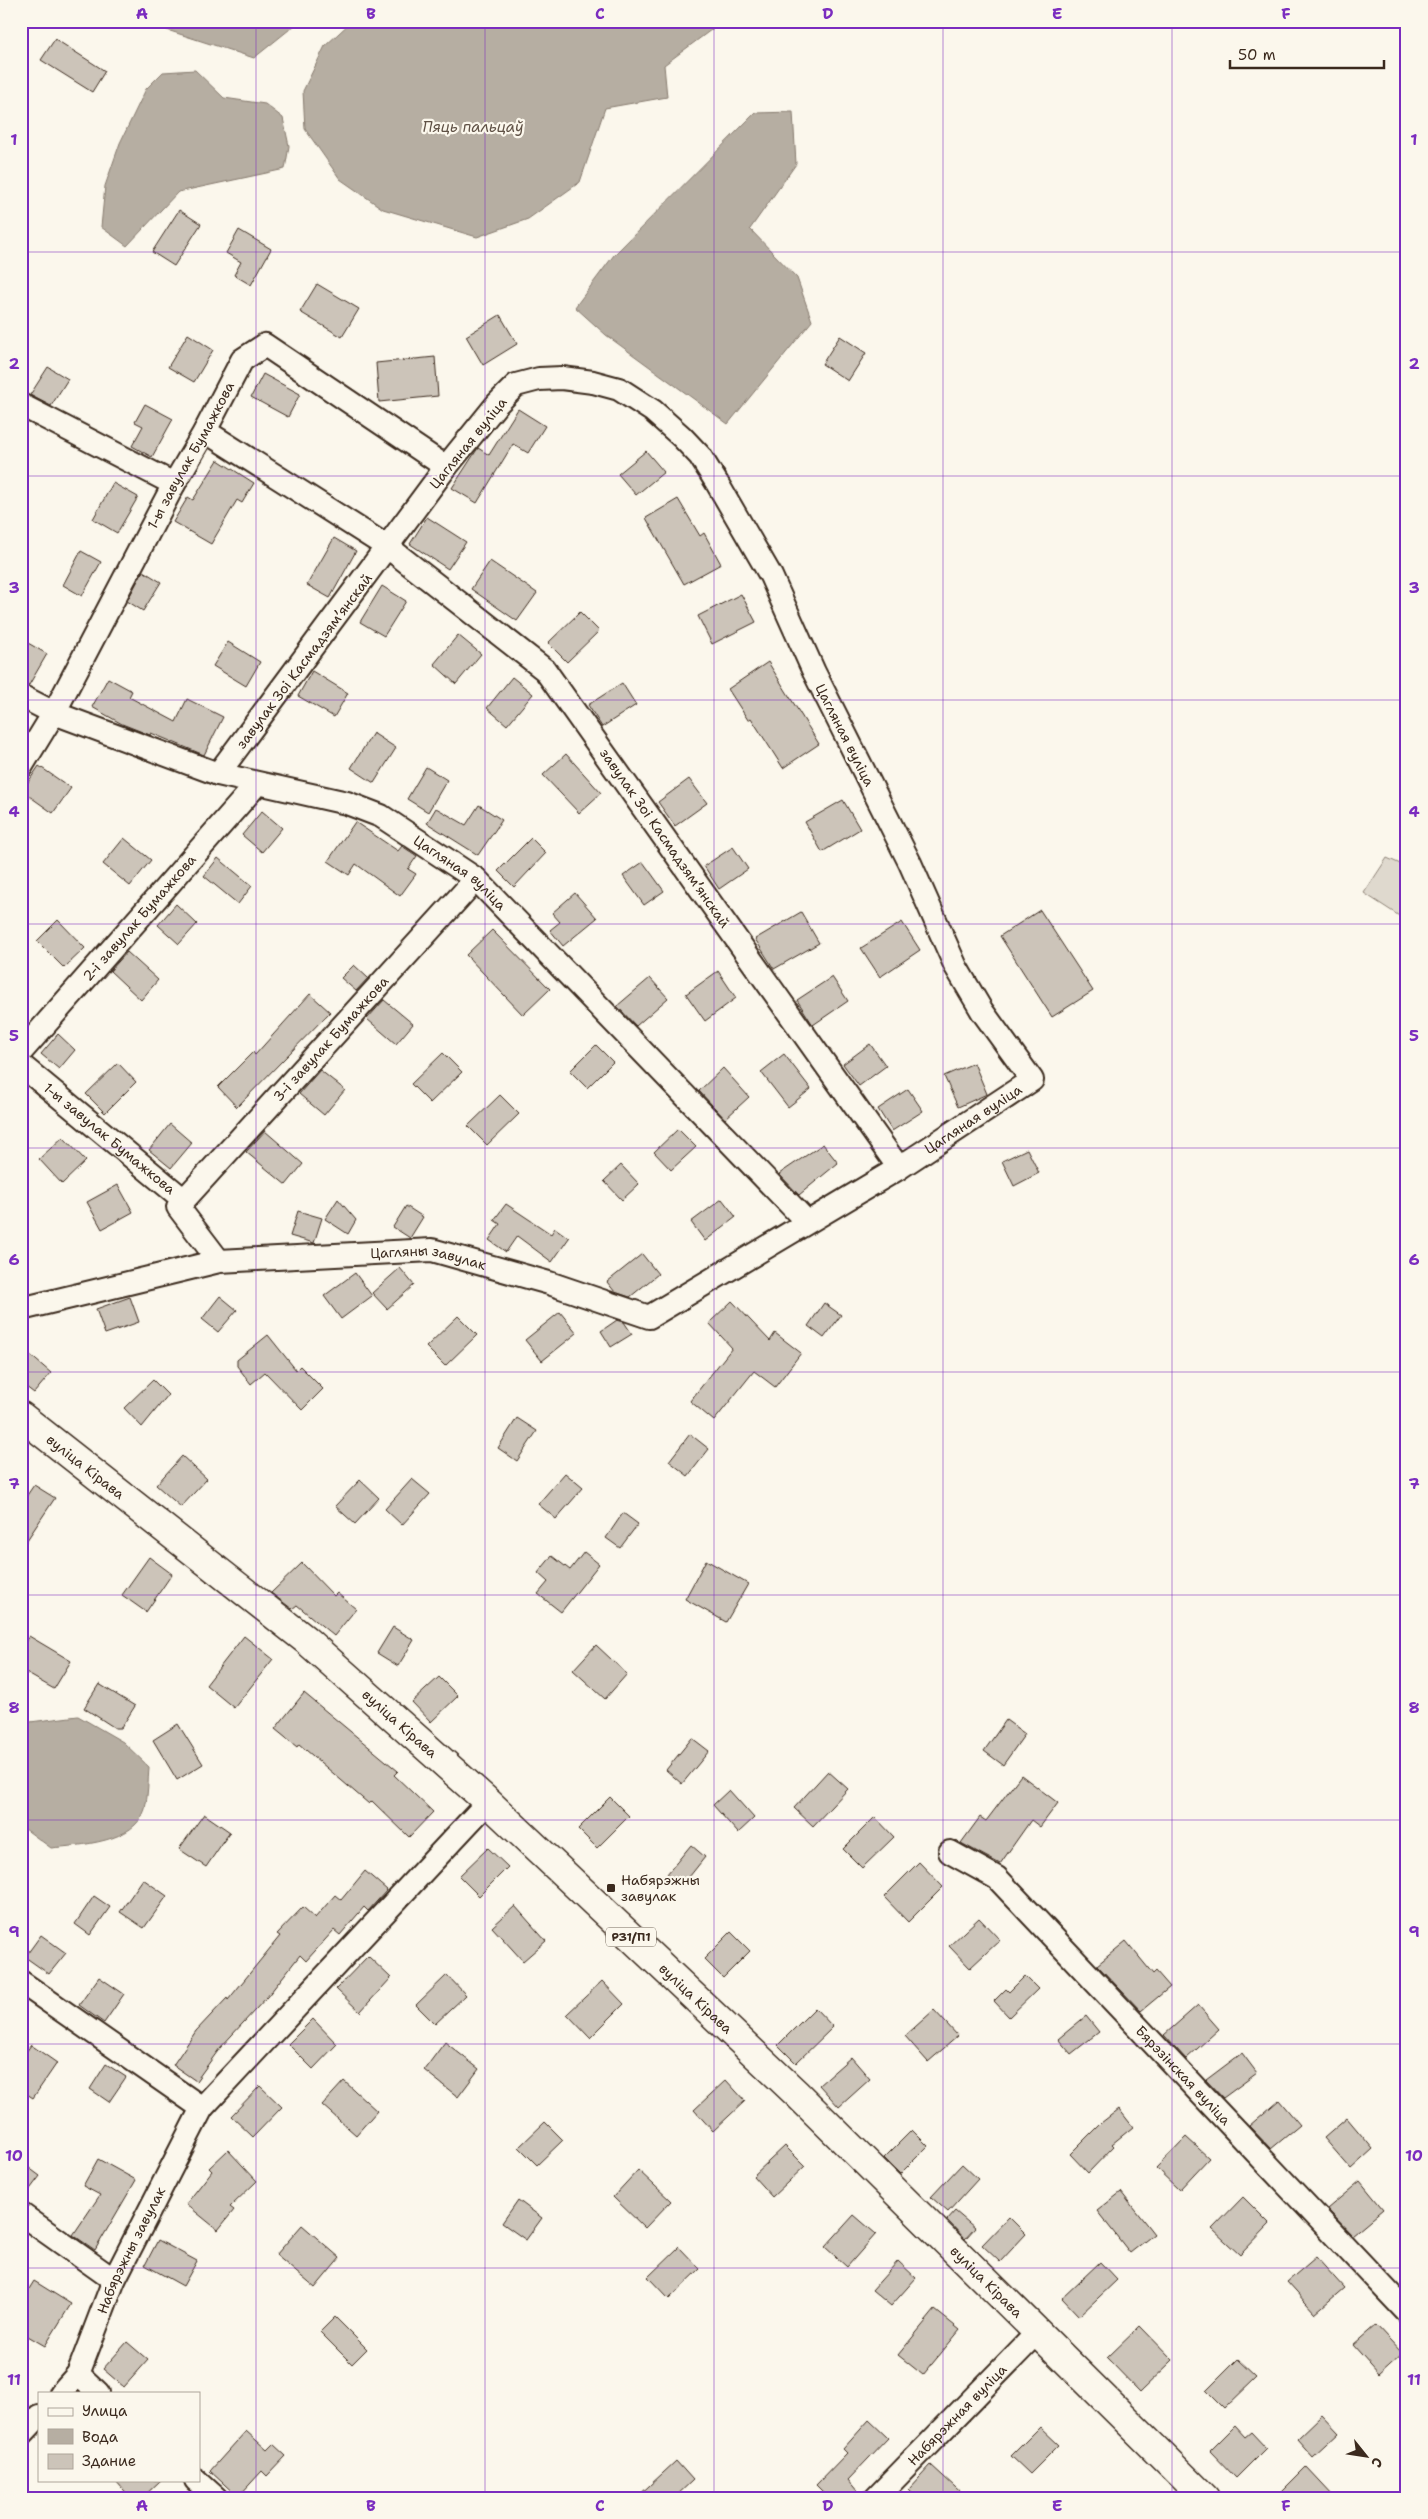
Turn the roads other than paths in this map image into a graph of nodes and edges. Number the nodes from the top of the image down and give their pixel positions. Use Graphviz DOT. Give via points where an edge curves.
graph roads {
  1 [pos="21,405"];
  2 [pos="205,432"];
  3 [pos="446,467"];
  4 [pos="174,484"];
  5 [pos="389,548"];
  6 [pos="21,696"];
  7 [pos="54,713"];
  8 [pos="21,767"];
  9 [pos="218,774"];
  10 [pos="257,784"];
  11 [pos="476,879"];
  12 [pos="21,1052"];
  13 [pos="21,1065"];
  14 [pos="899,1168"];
  15 [pos="184,1200"];
  16 [pos="807,1222"];
  17 [pos="219,1261"];
  18 [pos="21,1309"];
  19 [pos="21,1416"];
  20 [pos="488,1802"];
  21 [pos="950,1852"];
  22 [pos="21,1982"];
  23 [pos="202,2108"];
  24 [pos="21,2214"];
  25 [pos="114,2280"];
  26 [pos="1407,2312"];
  27 [pos="1038,2332"];
  28 [pos="78,2374"];
  29 [pos="62,2392"];
  30 [pos="97,2392"];
  31 [pos="38,2417"];
  32 [pos="21,2435"];
  33 [pos="198,2482"];
  34 [pos="216,2498"];
  35 [pos="876,2498"];
  36 [pos="1205,2498"];
  1 -- 4 [label="street"];
  2 -- 3 [label="street, 1-ы завулак Бумажкова" via="242,360 265,345"];
  2 -- 4 [label="street, 1-ы завулак Бумажкова"];
  2 -- 5 [label="street, завулак Зоі Касмадзямʼянскай"];
  3 -- 5 [label="street, Цагляная вуліца"];
  3 -- 14 [label="street, Цагляная вуліца" via="516,385 562,378 619,389 653,411 700,456 770,576 814,672 910,863 956,967 982,1011 1032,1080"];
  4 -- 7 [label="street, 1-ы завулак Бумажкова"];
  5 -- 9 [label="street, завулак Зоі Касмадзямʼянскай"];
  5 -- 14 [label="street, завулак Зоі Касмадзямʼянскай" via="545,670"];
  6 -- 7 [label="street, Цагляная вуліца"];
  7 -- 8 [label="street, 1-ы завулак Бумажкова"];
  7 -- 9 [label="street, Цагляная вуліца"];
  9 -- 10 [label="street, Цагляная вуліца"];
  10 -- 11 [label="street, Цагляная вуліца" via="347,802 382,816"];
  10 -- 12 [label="street, 2-і завулак Бумажкова"];
  11 -- 15 [label="street, 3-і завулак Бумажкова"];
  11 -- 16 [label="street, Цагляная вуліца"];
  13 -- 15 [label="street, 1-ы завулак Бумажкова"];
  14 -- 16 [label="street, Цагляная вуліца"];
  15 -- 17 [label="street, 1-ы завулак Бумажкова" via="178,1207"];
  16 -- 17 [label="street, Цагляны завулак" via="649,1317 549,1283 432,1250"];
  17 -- 18 [label="street, Цагляны завулак"];
  19 -- 20 [label="main road, вуліца Кірава / Р31/П1" via="306,1640"];
  20 -- 23 [label="street, Набярэжны завулак"];
  20 -- 27 [label="main road, вуліца Кірава / Р31/П1" via="797,2094"];
  21 -- 26 [label="street, Бярэзінская вуліца" via="997,1878"];
  22 -- 23 [label="street"];
  23 -- 25 [label="street, Набярэжны завулак"];
  24 -- 25 [label="street"];
  25 -- 28 [label="street, Набярэжны завулак"];
  27 -- 35 [label="street, Набярэжная вуліца"];
  27 -- 36 [label="main road, вуліца Кірава / Р31/П1"];
  28 -- 29 [label="street, Набярэжны завулак"];
  28 -- 30 [label="street"];
  31 -- 32 [label="street"];
  33 -- 34 [label="street"];
}
